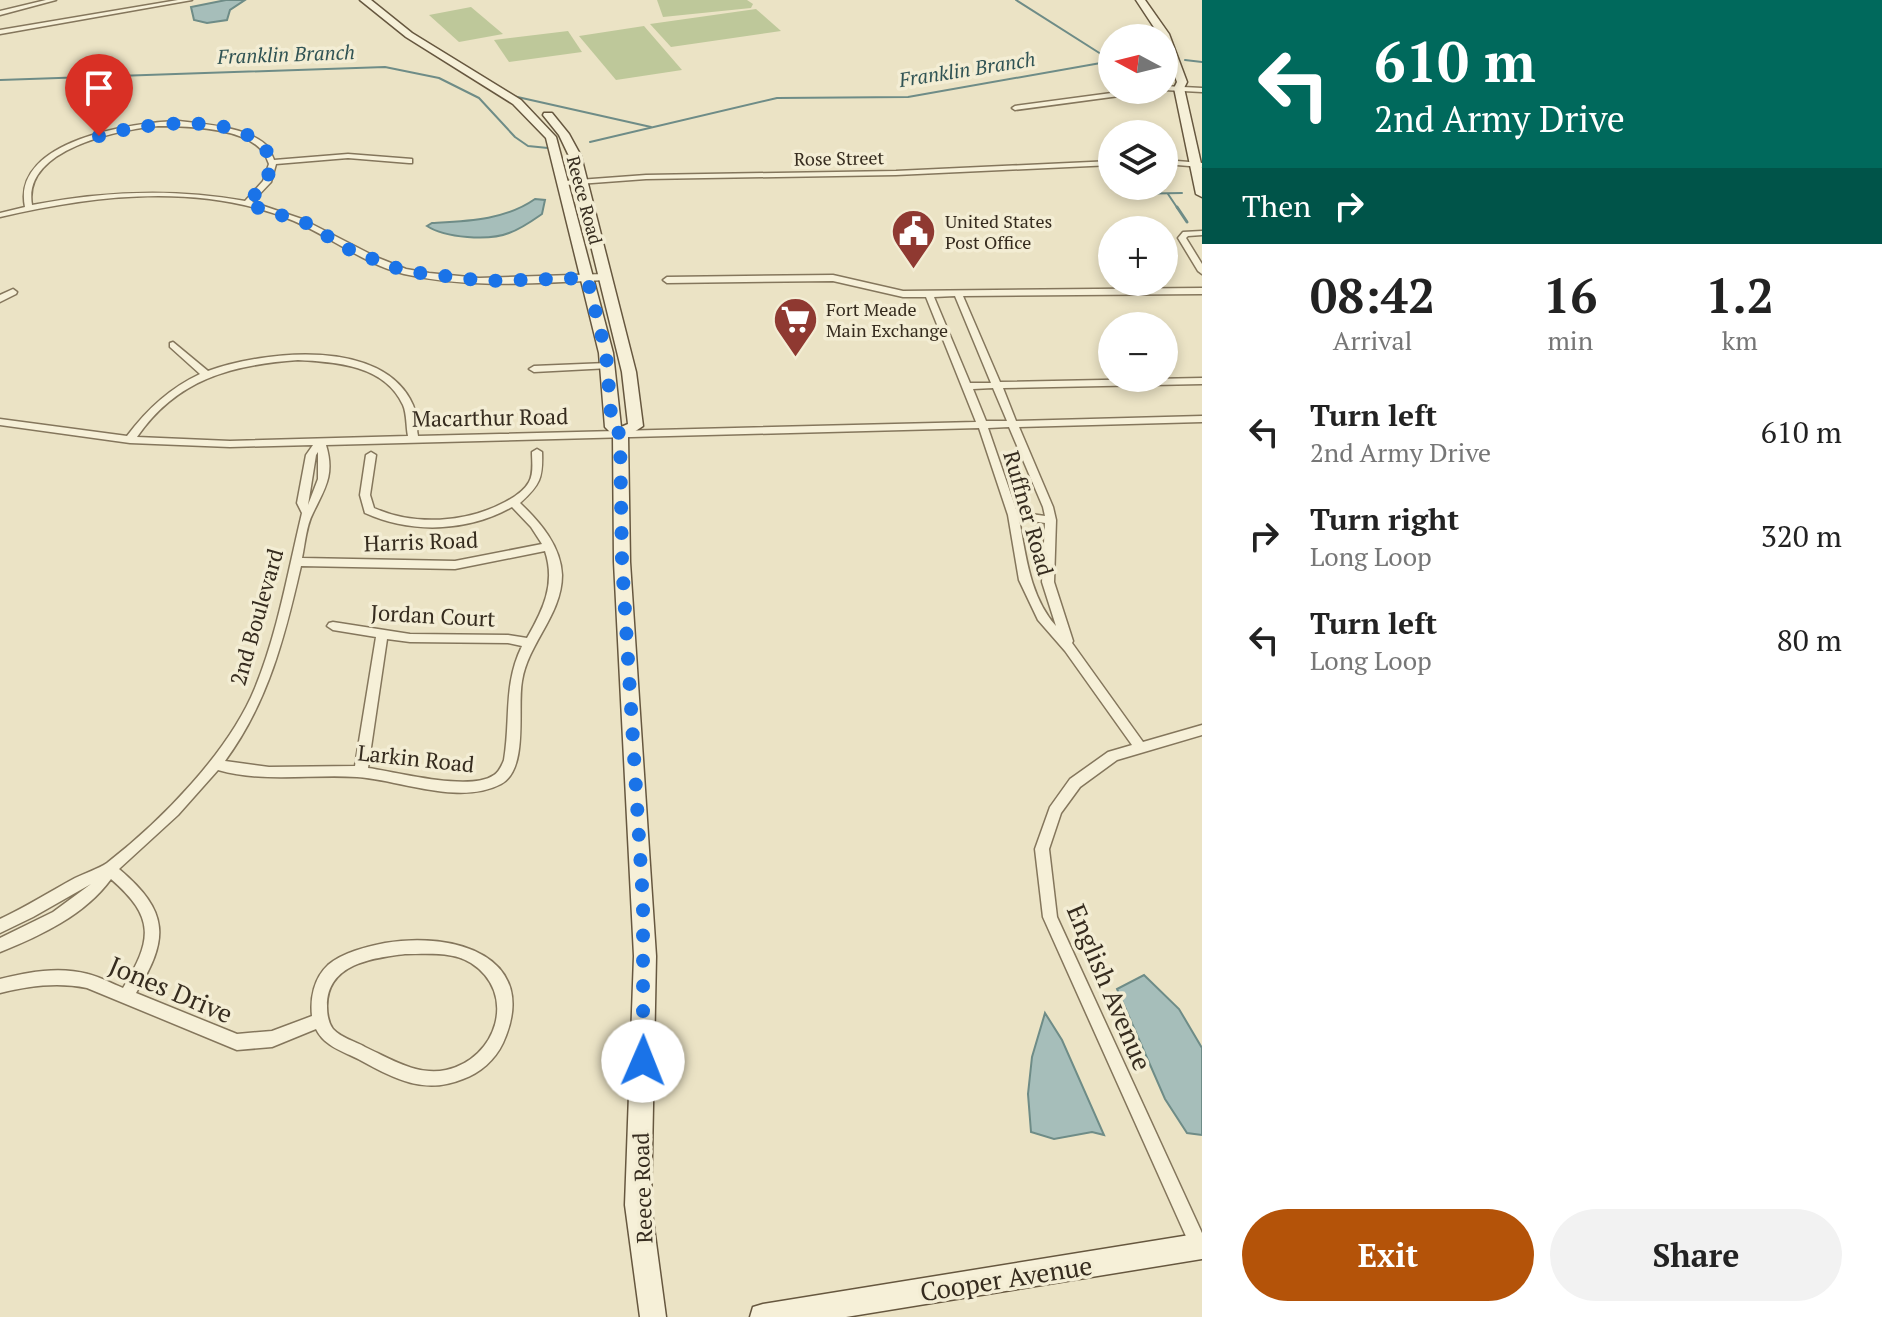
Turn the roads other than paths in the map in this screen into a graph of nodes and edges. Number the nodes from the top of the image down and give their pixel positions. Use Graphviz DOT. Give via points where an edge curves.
graph roads {
  1 [pos="53,0"];
  2 [pos="189,0"];
  3 [pos="365,0"];
  4 [pos="379,0"];
  5 [pos="1130,0"];
  6 [pos="1140,0"];
  7 [pos="0,13"];
  8 [pos="1146,24"];
  9 [pos="0,32"];
  10 [pos="1179,88"];
  11 [pos="1202,90"];
  12 [pos="1098,97"];
  13 [pos="1015,108"];
  14 [pos="409,161"];
  15 [pos="272,162"];
  16 [pos="1178,163"];
  17 [pos="1098,164"];
  18 [pos="1198,165"];
  19 [pos="582,182"];
  20 [pos="565,183"];
  21 [pos="1202,194"];
  22 [pos="246,204"];
  23 [pos="29,208"];
  24 [pos="0,215"];
  25 [pos="1202,233"];
  26 [pos="1202,271"];
  27 [pos="605,277"];
  28 [pos="587,278"];
  29 [pos="667,280"];
  30 [pos="1202,291"];
  31 [pos="13,292"];
  32 [pos="929,294"];
  33 [pos="958,294"];
  34 [pos="0,299"];
  35 [pos="173,345"];
  36 [pos="607,366"];
  37 [pos="534,369"];
  38 [pos="206,374"];
  39 [pos="1202,381"];
  40 [pos="998,385"];
  41 [pos="967,386"];
  42 [pos="1202,419"];
  43 [pos="0,422"];
  44 [pos="1015,425"];
  45 [pos="983,426"];
  46 [pos="620,434"];
  47 [pos="413,439"];
  48 [pos="130,440"];
  49 [pos="320,442"];
  50 [pos="537,452"];
  51 [pos="371,455"];
  52 [pos="513,502"];
  53 [pos="1013,515"];
  54 [pos="1051,520"];
  55 [pos="548,547"];
  56 [pos="295,562"];
  57 [pos="1025,580"];
  58 [pos="1048,582"];
  59 [pos="333,626"];
  60 [pos="382,634"];
  61 [pos="531,643"];
  62 [pos="1069,648"];
  63 [pos="1202,730"];
  64 [pos="1140,747"];
  65 [pos="216,764"];
  66 [pos="361,772"];
  67 [pos="109,869"];
  68 [pos="0,926"];
  69 [pos="0,945"];
  70 [pos="0,986"];
  71 [pos="127,995"];
  72 [pos="320,1020"];
  73 [pos="1201,1246"];
  74 [pos="653,1317"];
  75 [pos="763,1317"];
  1 -- 7 [label="street"];
  2 -- 9 [label="street"];
  3 -- 20 [label="street, Reece Road" via="409,35 517,102 551,137"];
  4 -- 19 [label="street, Reece Road" via="441,46 538,105 564,134"];
  5 -- 8 [label="street"];
  6 -- 10 [label="street" via="1170,48 1182,82"];
  10 -- 11 [label="street"];
  10 -- 18 [label="street"];
  12 -- 13 [label="street"];
  14 -- 15 [label="street" via="348,156"];
  15 -- 22 [label="street" via="266,183"];
  15 -- 23 [label="street" via="259,143 221,127 174,123 127,128 85,140 49,159 28,185"];
  16 -- 18 [label="street"];
  17 -- 19 [label="street, Rose Street"];
  18 -- 21 [label="street"];
  19 -- 20 [label="street, Rose Street"];
  19 -- 27 [label="street, Reece Road"];
  20 -- 28 [label="street, Reece Road"];
  22 -- 23 [label="street" via="150,194"];
  22 -- 28 [label="street" via="306,223 350,250 404,271 485,281"];
  23 -- 24 [label="street"];
  25 -- 26 [label="street" via="1182,238"];
  27 -- 28 [label="street"];
  27 -- 46 [label="street, Reece Road" via="629,372 636,426"];
  28 -- 36 [label="street, Reece Road"];
  29 -- 32 [label="street" via="833,278 903,294"];
  30 -- 33 [label="street"];
  31 -- 34 [label="street"];
  32 -- 33 [label="street"];
  32 -- 41 [label="street, Ruffner Road"];
  33 -- 40 [label="street, Ruffner Road"];
  35 -- 38 [label="street"];
  36 -- 37 [label="street"];
  36 -- 46 [label="street, Reece Road" via="612,427"];
  38 -- 47 [label="street" via="276,357 352,363 399,391 413,415"];
  38 -- 48 [label="street" via="166,398"];
  39 -- 40 [label="street"];
  40 -- 41 [label="street"];
  40 -- 44 [label="street, Ruffner Road"];
  41 -- 45 [label="street, Ruffner Road"];
  42 -- 44 [label="street"];
  43 -- 48 [label="street, Macarthur Road"];
  44 -- 45 [label="street"];
  44 -- 54 [label="street, Ruffner Road"];
  45 -- 46 [label="street, Macarthur Road"];
  45 -- 53 [label="street, Ruffner Road"];
  46 -- 47 [label="street, Macarthur Road"];
  46 -- 74 [label="street, Reece Road" via="622,562 645,956 638,1205"];
  47 -- 49 [label="street, Macarthur Road"];
  48 -- 49 [label="street, Macarthur Road"];
  49 -- 56 [label="street, 2nd Boulevard" via="326,454 317,503 307,513"];
  50 -- 52 [label="street" via="532,486"];
  51 -- 52 [label="street" via="366,503 384,517 443,524"];
  52 -- 55 [label="street, Larkin Road"];
  53 -- 54 [label="street"];
  53 -- 57 [label="street, Ruffner Road"];
  54 -- 58 [label="street, Ruffner Road"];
  55 -- 56 [label="street, Harris Road" via="455,565"];
  55 -- 61 [label="street, Larkin Road" via="555,588"];
  56 -- 65 [label="street, 2nd Boulevard" via="260,690"];
  57 -- 58 [label="street"];
  57 -- 62 [label="street, Ruffner Road" via="1044,620"];
  58 -- 62 [label="street, Ruffner Road"];
  59 -- 60 [label="street, Jordan Court"];
  60 -- 61 [label="street, Jordan Court"];
  60 -- 66 [label="street"];
  61 -- 66 [label="street, Larkin Road" via="517,674 511,764 498,779 441,785"];
  62 -- 64 [label="street, Ruffner Road"];
  63 -- 64 [label="street, English Avenue"];
  64 -- 73 [label="street, English Avenue" via="1113,756 1075,783 1055,811 1042,849 1050,917"];
  65 -- 66 [label="street, Larkin Road" via="247,773"];
  65 -- 67 [label="street, 2nd Boulevard"];
  67 -- 68 [label="street, 2nd Boulevard"];
  67 -- 69 [label="street, 2nd Boulevard" via="94,892 73,907"];
  67 -- 71 [label="street" via="141,896 151,919 149,952"];
  70 -- 71 [label="street, Jones Drive" via="37,977 73,977"];
  71 -- 72 [label="street, Jones Drive" via="237,1042 272,1039"];
  72 -- 72 [label="street" via="318,999 339,964 357,955 405,947 475,957 499,979 506,1005 501,1034 485,1058 446,1078 399,1072 330,1037"];
  73 -- 75 [label="street, Cooper Avenue"];
}
